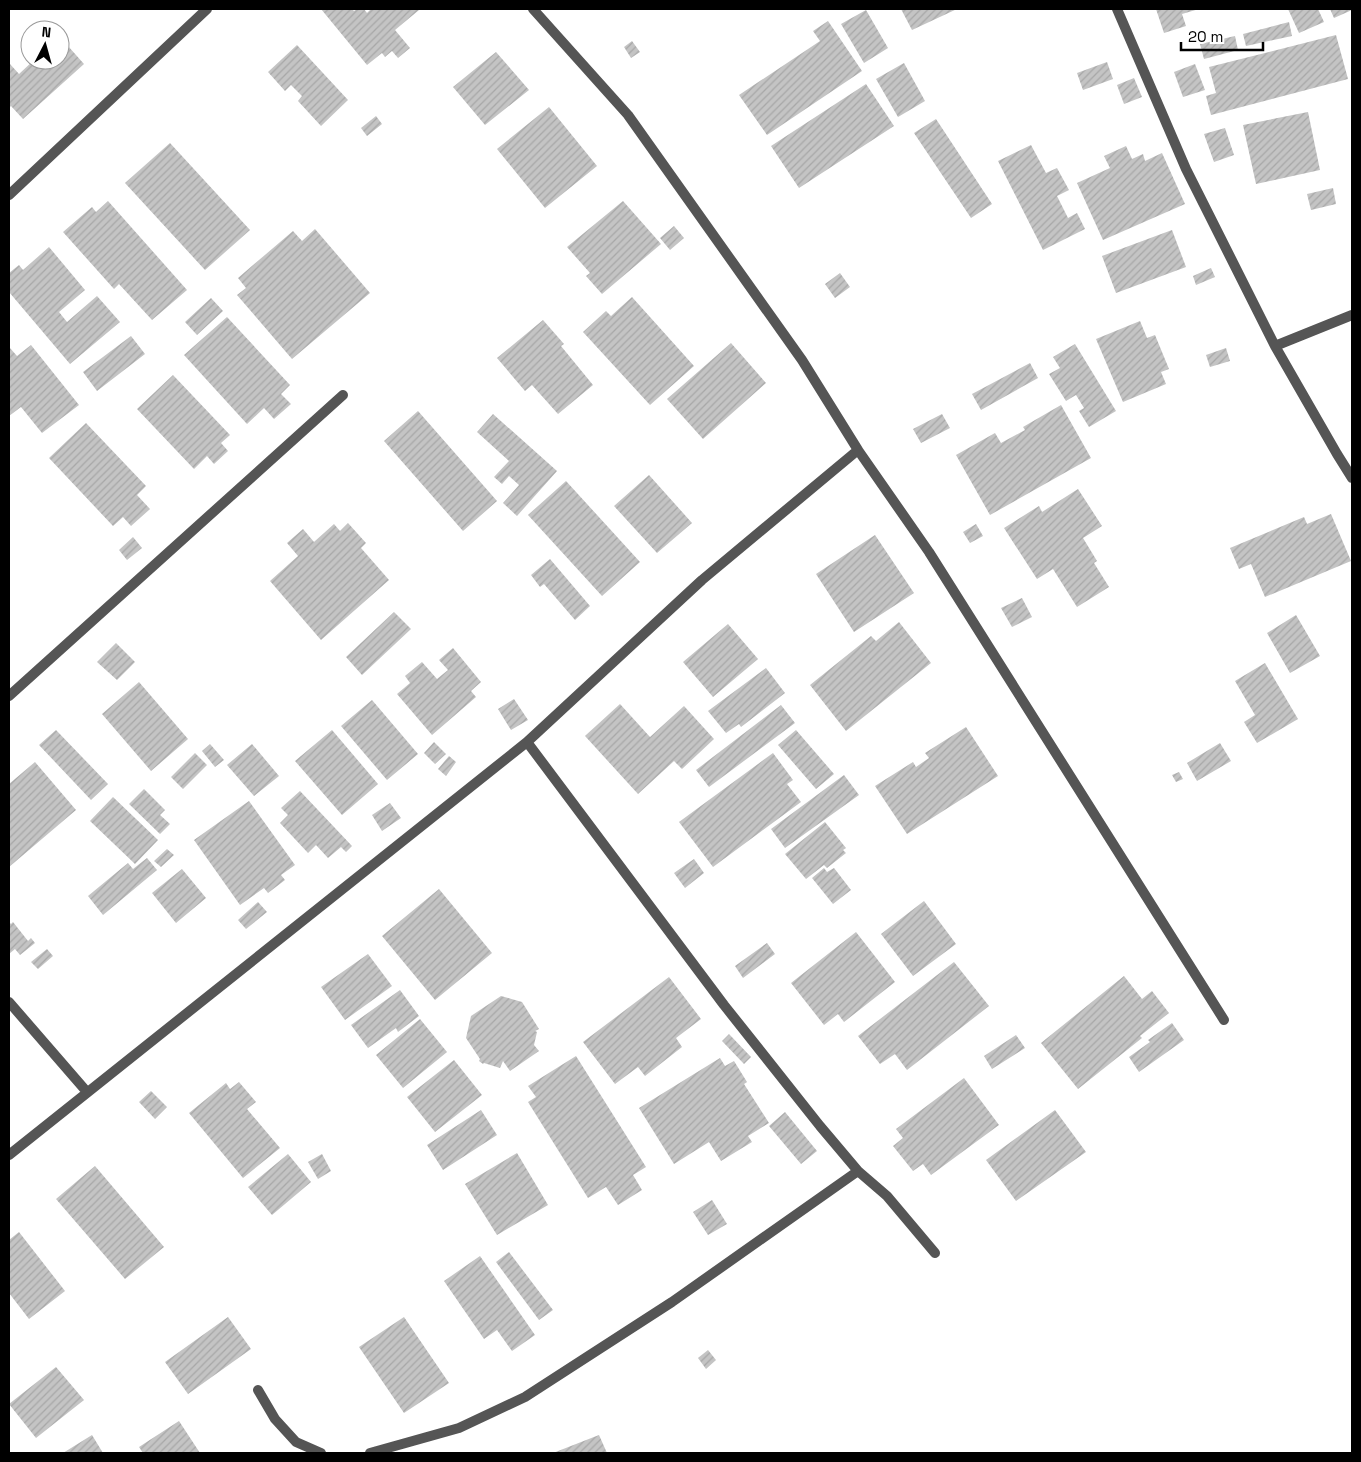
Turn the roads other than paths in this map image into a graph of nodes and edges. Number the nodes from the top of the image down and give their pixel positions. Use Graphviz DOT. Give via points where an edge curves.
graph roads {
  1 [pos="207,9"];
  2 [pos="533,9"];
  3 [pos="1118,9"];
  4 [pos="9,195"];
  5 [pos="1352,315"];
  6 [pos="1276,346"];
  7 [pos="343,395"];
  8 [pos="858,450"];
  9 [pos="1352,478"];
  10 [pos="9,696"];
  11 [pos="527,742"];
  12 [pos="9,1002"];
  13 [pos="1224,1020"];
  14 [pos="87,1092"];
  15 [pos="9,1155"];
  16 [pos="858,1171"];
  17 [pos="936,1253"];
  18 [pos="258,1390"];
  19 [pos="321,1453"];
  20 [pos="370,1453"];
  1 -- 4 [label="street"];
  2 -- 8 [label="street" via="628,115 802,360"];
  3 -- 6 [label="street" via="1186,169"];
  5 -- 6 [label="street"];
  6 -- 9 [label="street"];
  7 -- 10 [label="street"];
  8 -- 11 [label="street" via="702,580"];
  8 -- 13 [label="street" via="934,561"];
  11 -- 14 [label="street"];
  11 -- 16 [label="street" via="724,1005"];
  12 -- 14 [label="street"];
  14 -- 15 [label="street"];
  16 -- 17 [label="street" via="887,1196"];
  16 -- 20 [label="street" via="672,1302 525,1397 459,1428"];
  18 -- 19 [label="street" via="275,1419 296,1442"];
}
